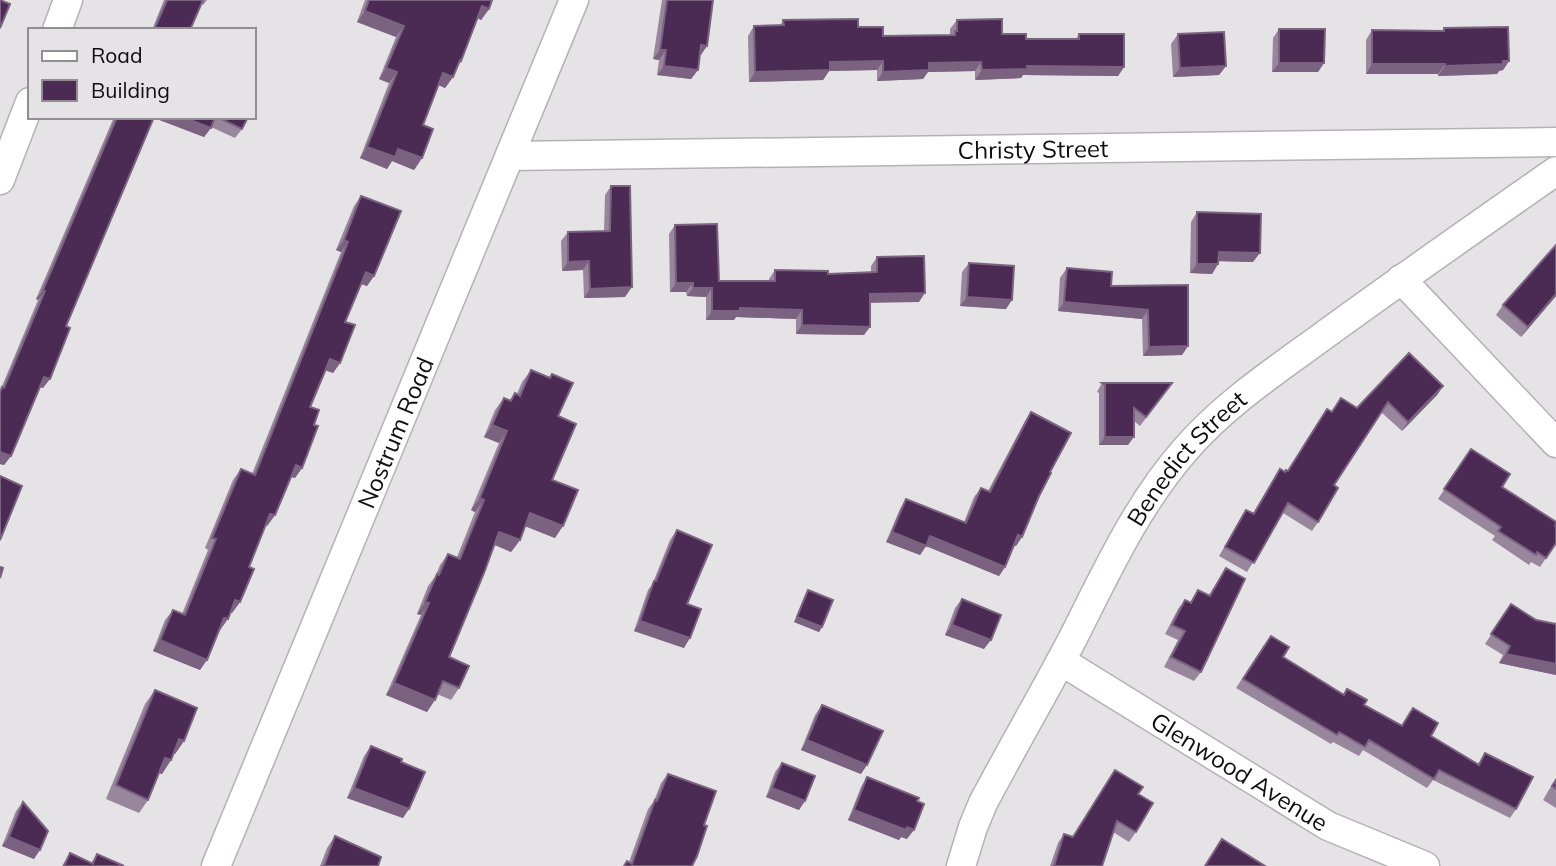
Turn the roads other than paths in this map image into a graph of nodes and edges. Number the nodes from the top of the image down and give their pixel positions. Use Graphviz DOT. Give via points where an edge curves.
graph roads {
  1 [pos="68,0"];
  2 [pos="574,0"];
  3 [pos="58,28"];
  4 [pos="28,107"];
  5 [pos="1556,142"];
  6 [pos="510,156"];
  7 [pos="1556,171"];
  8 [pos="0,180"];
  9 [pos="1401,279"];
  10 [pos="1556,443"];
  11 [pos="1061,661"];
  12 [pos="216,866"];
  13 [pos="961,866"];
  14 [pos="1425,866"];
  1 -- 3 [label="street"];
  2 -- 6 [label="street, Nostrum Road"];
  4 -- 8 [label="street"];
  5 -- 6 [label="street, Christy Street"];
  6 -- 12 [label="street, Nostrum Road"];
  7 -- 9 [label="street, Benedict Street"];
  9 -- 10 [label="street"];
  9 -- 11 [label="street, Benedict Street" via="1255,386 1186,448 1139,511"];
  11 -- 13 [label="street, Benedict Street" via="983,803"];
  11 -- 14 [label="street, Glenwood Avenue" via="1328,826"];
}
